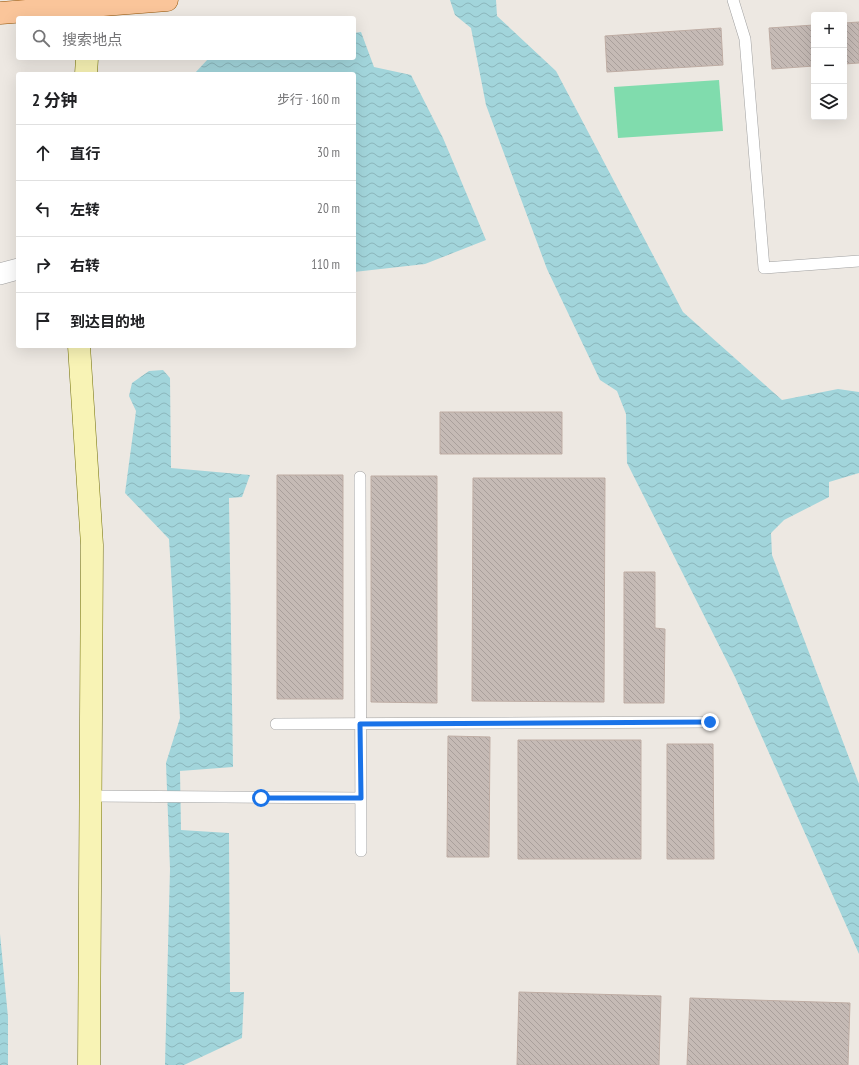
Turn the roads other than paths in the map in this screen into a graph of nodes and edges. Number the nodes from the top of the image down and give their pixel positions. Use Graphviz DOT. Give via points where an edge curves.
graph roads {
  1 [pos="166,0"];
  2 [pos="733,0"];
  3 [pos="90,8"];
  4 [pos="0,13"];
  5 [pos="87,60"];
  6 [pos="86,72"];
  7 [pos="859,261"];
  8 [pos="16,269"];
  9 [pos="0,274"];
  10 [pos="79,348"];
  11 [pos="360,477"];
  12 [pos="710,722"];
  13 [pos="276,724"];
  14 [pos="360,724"];
  15 [pos="91,796"];
  16 [pos="361,798"];
  17 [pos="361,851"];
  18 [pos="89,1065"];
  1 -- 3 [label="main road"];
  2 -- 7 [label="lane" via="745,39 764,268"];
  3 -- 4 [label="main road"];
  5 -- 6 [label="main road"];
  8 -- 9 [label="street"];
  10 -- 15 [label="main road" via="92,545"];
  11 -- 14 [label="lane"];
  12 -- 14 [label="lane"];
  13 -- 14 [label="lane"];
  14 -- 16 [label="lane"];
  15 -- 16 [label="lane"];
  15 -- 18 [label="main road"];
  16 -- 17 [label="lane"];
}
